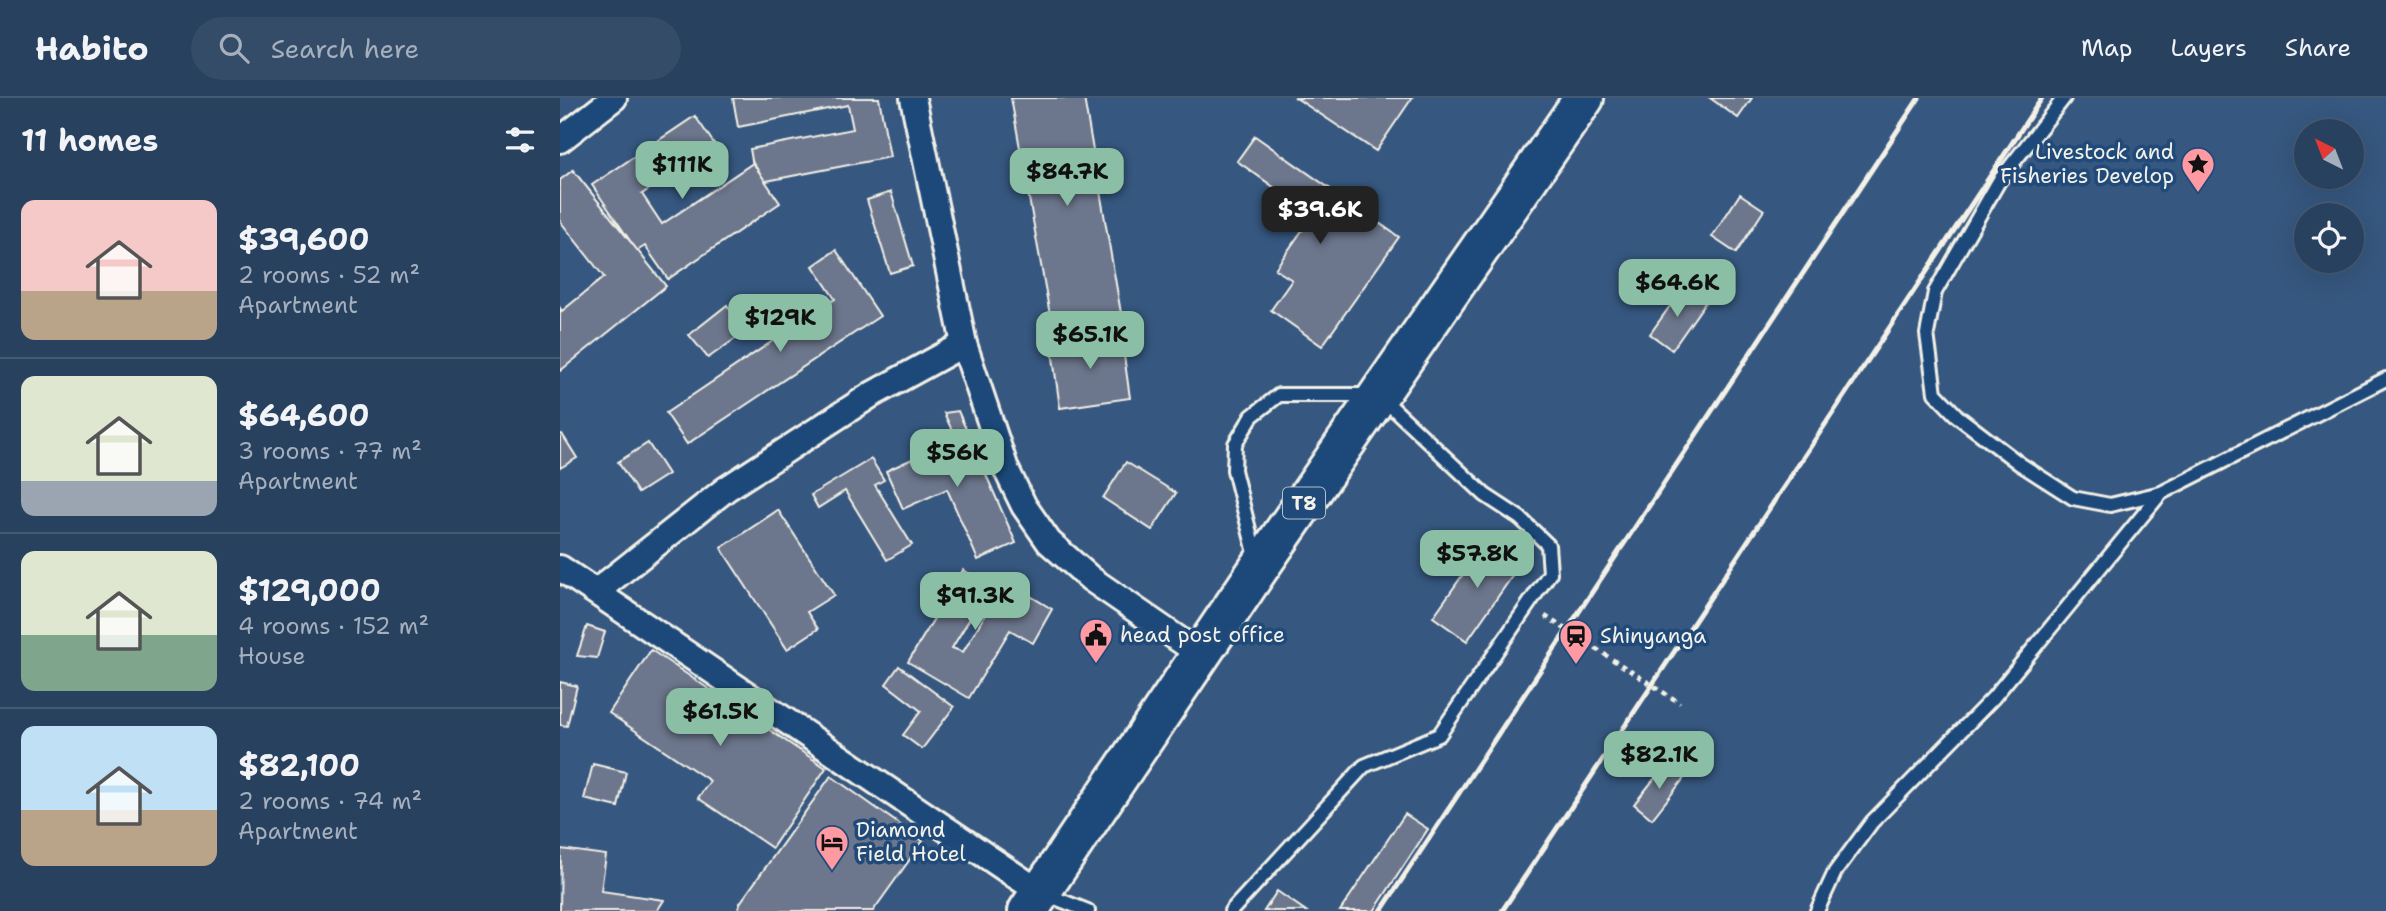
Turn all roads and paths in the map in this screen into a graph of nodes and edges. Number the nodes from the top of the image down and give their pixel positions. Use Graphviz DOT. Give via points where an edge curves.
graph roads {
  1 [pos="614,98"];
  2 [pos="913,98"];
  3 [pos="1584,98"];
  4 [pos="2064,98"];
  5 [pos="560,140"];
  6 [pos="964,344"];
  7 [pos="2386,379"];
  8 [pos="1380,394"];
  9 [pos="2161,493"];
  10 [pos="560,568"];
  11 [pos="1259,568"];
  12 [pos="597,591"];
  13 [pos="1545,616"];
  14 [pos="1200,654"];
  15 [pos="1679,703"];
  16 [pos="1035,902"];
  17 [pos="1088,911"];
  18 [pos="1231,911"];
  19 [pos="1817,911"];
  1 -- 5 [label="street"];
  2 -- 6 [label="street"];
  3 -- 8 [label="highway, T8"];
  4 -- 9 [label="lane" via="2000,181 1935,292 1927,334 1935,393 1957,416 2073,498 2110,505"];
  6 -- 12 [label="street" via="871,395 726,489"];
  6 -- 14 [label="street" via="1006,469 1049,542 1091,579"];
  7 -- 9 [label="lane"];
  8 -- 11 [label="highway, T8"];
  8 -- 11 [label="lane" via="1279,395 1252,416 1235,444 1234,470"];
  8 -- 18 [label="lane" via="1485,495 1520,518 1548,545 1550,573 1439,735 1364,766"];
  9 -- 19 [label="lane" via="1993,698 1872,821 1835,872"];
  10 -- 12 [label="street"];
  11 -- 14 [label="highway, T8"];
  12 -- 16 [label="street"];
  13 -- 15 [label="path, bridge"];
  14 -- 16 [label="highway, T8"];
  16 -- 17 [label="lane"];
}
